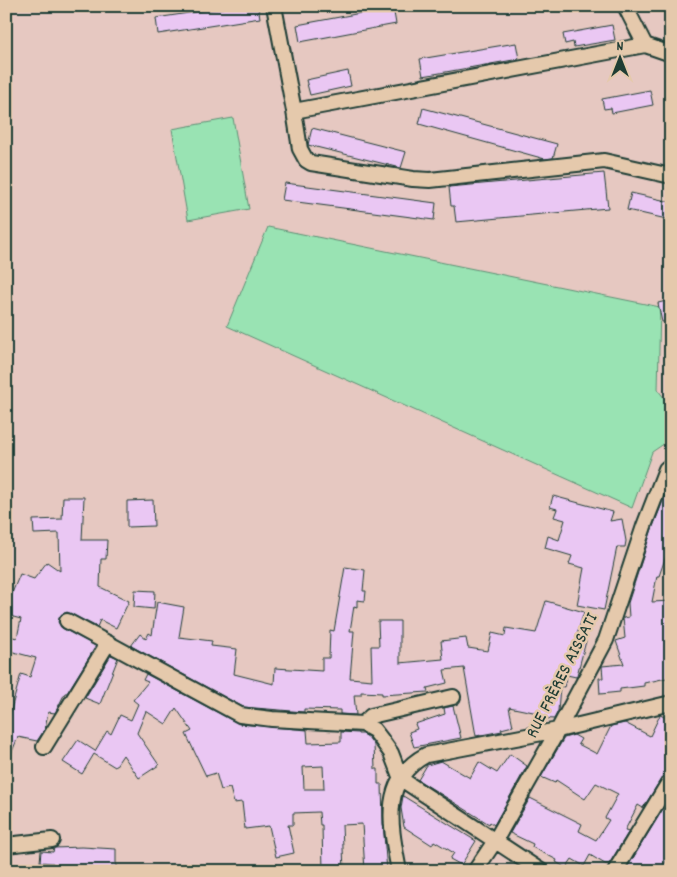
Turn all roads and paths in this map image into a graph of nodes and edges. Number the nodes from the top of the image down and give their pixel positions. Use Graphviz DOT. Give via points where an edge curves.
graph roads {
  1 [pos="274,6"];
  2 [pos="625,6"];
  3 [pos="645,45"];
  4 [pos="671,54"];
  5 [pos="294,111"];
  6 [pos="671,176"];
  7 [pos="671,465"];
  8 [pos="67,621"];
  9 [pos="108,643"];
  10 [pos="453,697"];
  11 [pos="671,703"];
  12 [pos="364,724"];
  13 [pos="558,730"];
  14 [pos="44,747"];
  15 [pos="401,779"];
  16 [pos="671,779"];
  17 [pos="52,840"];
  18 [pos="495,841"];
  19 [pos="6,845"];
  20 [pos="399,871"];
  21 [pos="476,871"];
  22 [pos="541,871"];
  23 [pos="615,871"];
  1 -- 5 [label="street"];
  2 -- 3 [label="street"];
  3 -- 4 [label="street"];
  3 -- 5 [label="street"];
  5 -- 6 [label="street" via="302,155 318,164 430,180 604,162"];
  7 -- 13 [label="street, RUE FRÈRES AISSATI" via="666,468 644,526 606,640"];
  8 -- 9 [label="street"];
  9 -- 12 [label="street" via="240,715"];
  9 -- 14 [label="street"];
  10 -- 12 [label="street" via="371,716"];
  11 -- 13 [label="street"];
  12 -- 15 [label="street" via="374,730 391,753"];
  13 -- 15 [label="street" via="426,755 413,764"];
  13 -- 18 [label="street, RUE FRÈRES AISSATI"];
  15 -- 18 [label="street"];
  15 -- 20 [label="street" via="391,806 391,828"];
  16 -- 23 [label="street"];
  17 -- 19 [label="street"];
  18 -- 21 [label="street, RUE FRÈRES AISSATI"];
  18 -- 22 [label="street"];
}
